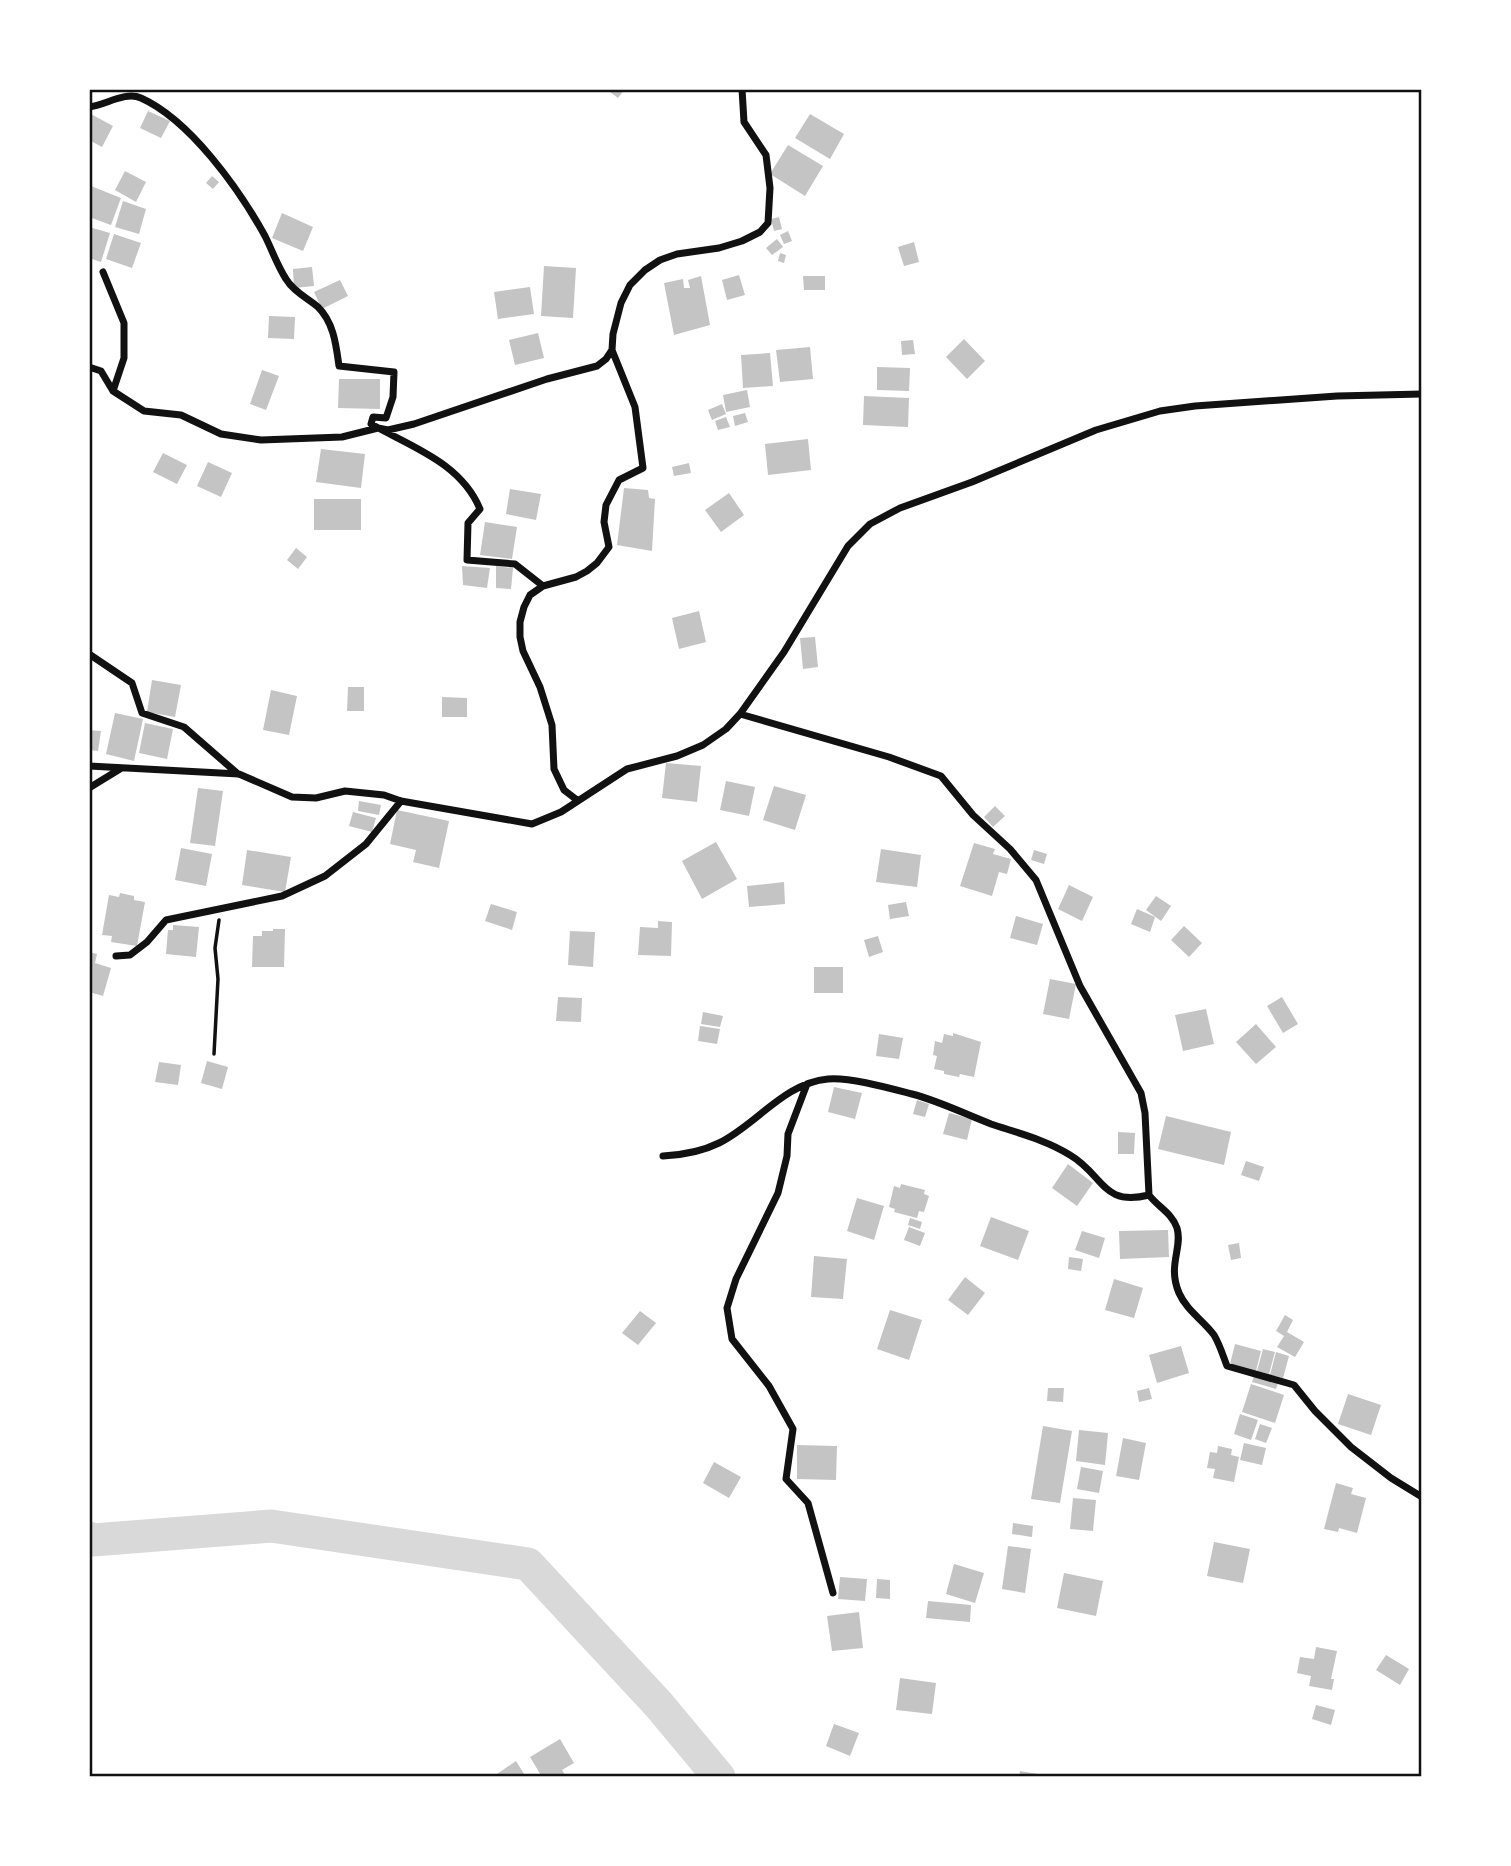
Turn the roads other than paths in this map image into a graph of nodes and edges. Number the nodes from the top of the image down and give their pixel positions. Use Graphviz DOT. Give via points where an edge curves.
graph roads {
  1 [pos="742,89"];
  2 [pos="89,107"];
  3 [pos="103,272"];
  4 [pos="612,350"];
  5 [pos="89,367"];
  6 [pos="113,391"];
  7 [pos="1422,394"];
  8 [pos="378,428"];
  9 [pos="543,586"];
  10 [pos="89,654"];
  11 [pos="740,714"];
  12 [pos="89,766"];
  13 [pos="120,768"];
  14 [pos="239,775"];
  15 [pos="89,788"];
  16 [pos="577,800"];
  17 [pos="401,801"];
  18 [pos="116,956"];
  19 [pos="807,1084"];
  20 [pos="663,1156"];
  21 [pos="1149,1195"];
  22 [pos="1422,1497"];
  23 [pos="833,1593"];
  1 -- 4 [label="street" via="744,122 766,155 768,222 742,242 677,254 645,270 621,303"];
  2 -- 8 [label="street" via="138,96 190,133 254,219 288,283 329,320 340,366 394,372 386,418 373,417 371,424"];
  3 -- 6 [label="street" via="124,323 124,358"];
  4 -- 8 [label="street" via="597,366 414,424"];
  4 -- 9 [label="street" via="635,407 643,468 619,480 604,522 609,547 597,563 576,577"];
  5 -- 6 [label="street" via="101,371"];
  6 -- 8 [label="street" via="144,411 181,415 221,435 261,440 342,437"];
  7 -- 11 [label="street" via="1336,396 1160,411 1096,430 900,508 870,524 848,547"];
  8 -- 9 [label="street" via="452,470 473,492 480,509 468,523 467,560 515,564"];
  9 -- 16 [label="street" via="530,595 524,607 520,637 552,726 554,769 564,790"];
  10 -- 14 [label="street" via="132,683 142,713 184,727"];
  11 -- 16 [label="street" via="703,745 627,769"];
  11 -- 21 [label="street" via="940,776 1010,849 1036,880 1080,986 1141,1093"];
  12 -- 13 [label="street"];
  13 -- 14 [label="street"];
  13 -- 15 [label="street"];
  14 -- 17 [label="street" via="292,797 316,798 345,791"];
  16 -- 17 [label="street" via="532,824"];
  17 -- 18 [label="street" via="366,844 325,876 282,897 166,920 130,955"];
  19 -- 20 [label="street" via="722,1142 701,1151"];
  19 -- 21 [label="street" via="846,1079 912,1094 1055,1147 1086,1166 1117,1197"];
  19 -- 23 [label="street" via="788,1134 778,1193 736,1279 727,1308 733,1339 769,1386 793,1429 786,1479 807,1503"];
  21 -- 22 [label="street" via="1166,1210 1178,1231 1173,1279 1181,1297 1213,1334 1227,1366 1294,1385 1351,1447"];
}
